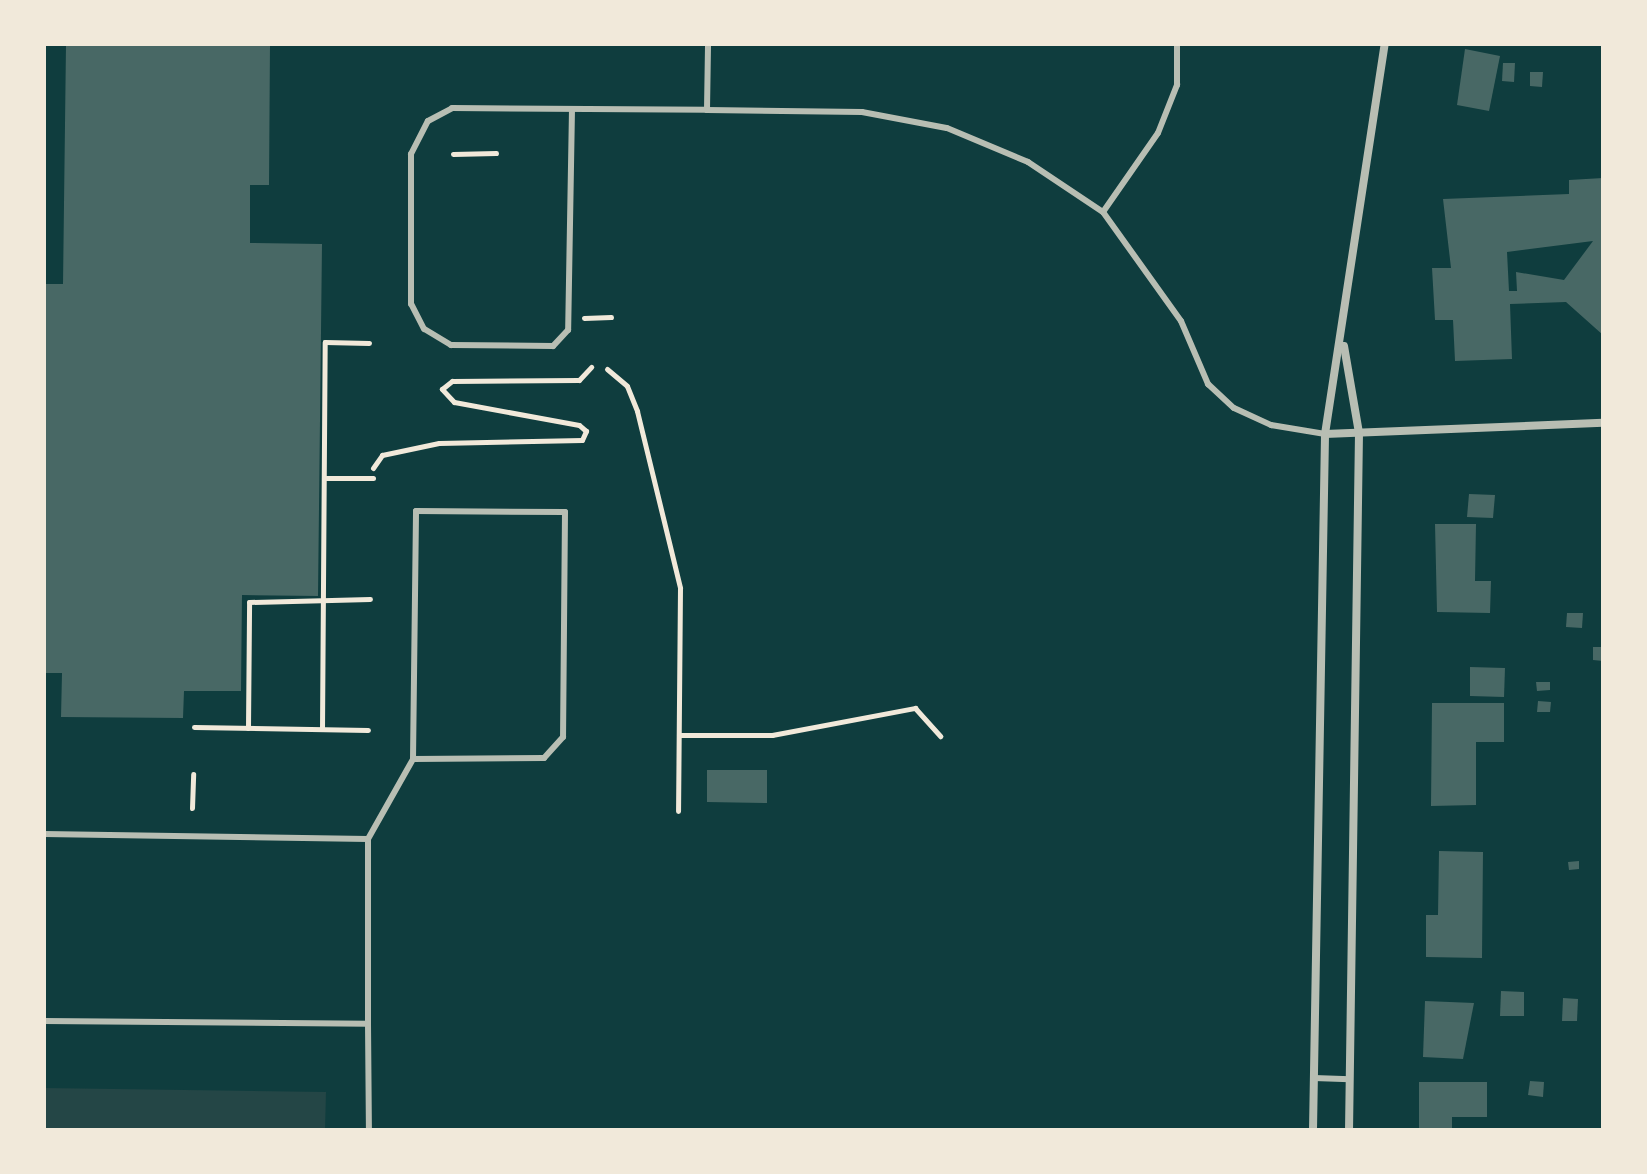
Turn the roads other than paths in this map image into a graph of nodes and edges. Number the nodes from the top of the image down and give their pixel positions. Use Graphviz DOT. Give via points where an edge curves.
graph roads {
  1 [pos="708,44"];
  2 [pos="1177,44"];
  3 [pos="1385,44"];
  4 [pos="572,109"];
  5 [pos="707,110"];
  6 [pos="1103,212"];
  7 [pos="1343,337"];
  8 [pos="1603,423"];
  9 [pos="1359,433"];
  10 [pos="1325,434"];
  11 [pos="413,759"];
  12 [pos="44,834"];
  13 [pos="368,839"];
  14 [pos="44,1021"];
  15 [pos="368,1024"];
  16 [pos="1314,1078"];
  17 [pos="1350,1079"];
  18 [pos="369,1130"];
  19 [pos="1313,1130"];
  20 [pos="1349,1130"];
  1 -- 5 [label="lane"];
  2 -- 6 [label="lane" via="1177,85 1158,133"];
  3 -- 7 [label="street" via="1349,253"];
  4 -- 4 [label="lane" via="452,108 428,121 411,154 411,304 424,329 451,345 553,346 568,330"];
  4 -- 5 [label="lane"];
  5 -- 6 [label="lane" via="862,112 947,128 1028,162"];
  6 -- 10 [label="lane" via="1181,321 1208,384 1234,408 1271,425"];
  7 -- 9 [label="street"];
  7 -- 10 [label="street"];
  8 -- 9 [label="street"];
  9 -- 10 [label="street"];
  9 -- 17 [label="street"];
  10 -- 16 [label="street"];
  11 -- 11 [label="lane" via="416,511 565,512 563,737 544,758"];
  11 -- 13 [label="lane"];
  12 -- 13 [label="lane"];
  13 -- 15 [label="lane"];
  14 -- 15 [label="lane"];
  15 -- 18 [label="lane"];
  16 -- 17 [label="lane"];
  16 -- 19 [label="street"];
  17 -- 20 [label="street"];
}
